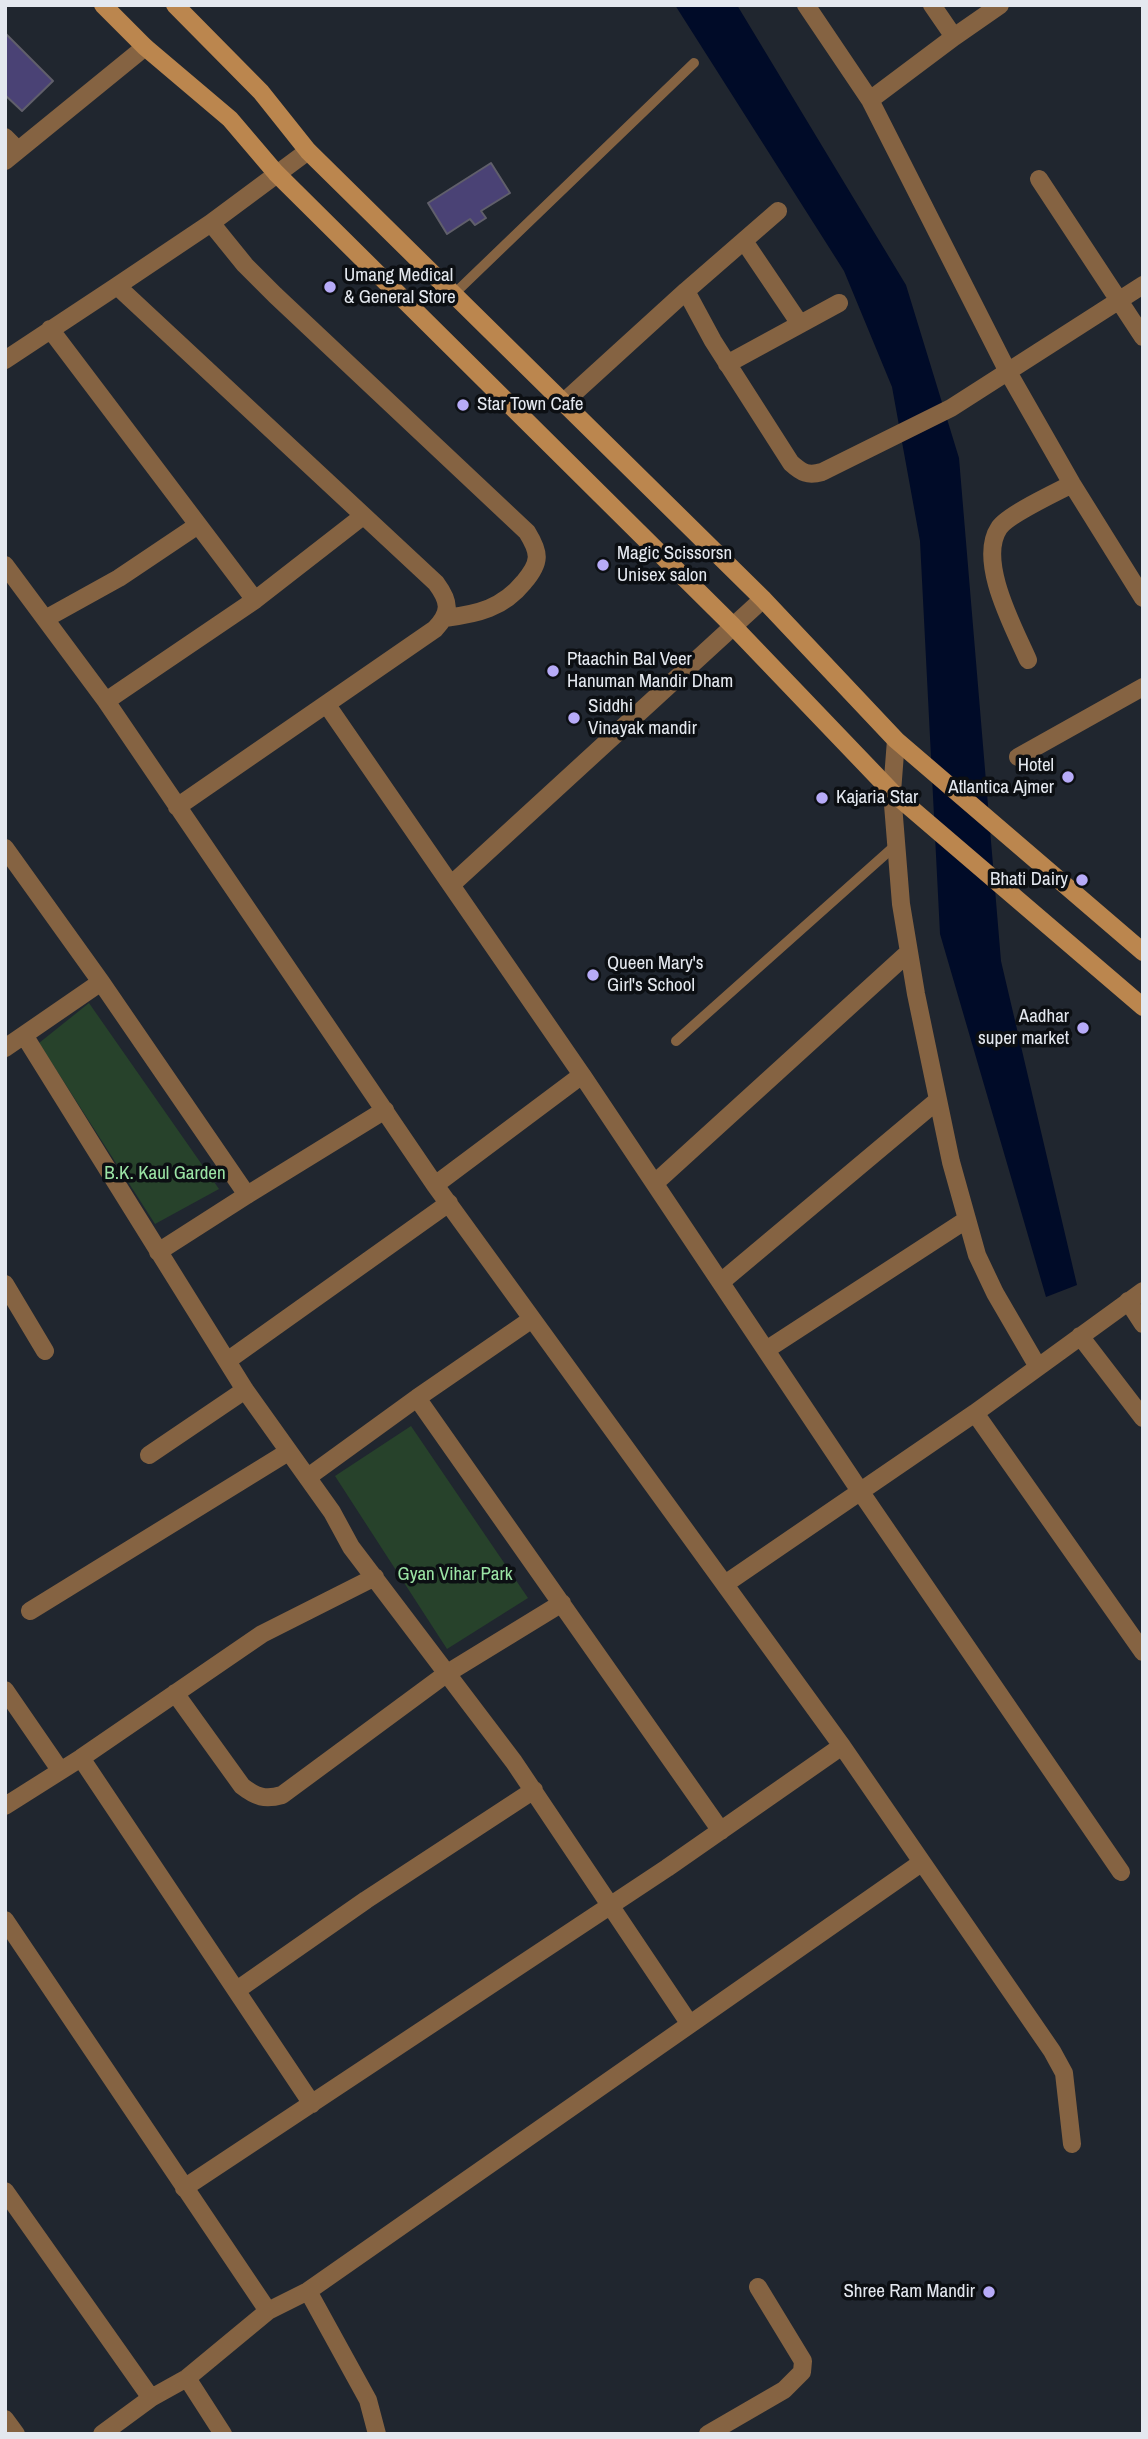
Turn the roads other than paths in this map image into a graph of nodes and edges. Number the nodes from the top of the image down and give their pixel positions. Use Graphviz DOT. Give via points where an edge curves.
graph roads {
  1 [pos="103,5"];
  2 [pos="175,5"];
  3 [pos="806,5"];
  4 [pos="932,5"];
  5 [pos="1000,5"];
  6 [pos="954,37"];
  7 [pos="145,47"];
  8 [pos="694,63"];
  9 [pos="870,100"];
  10 [pos="5,137"];
  11 [pos="308,151"];
  12 [pos="12,155"];
  13 [pos="276,173"];
  14 [pos="1038,178"];
  15 [pos="778,211"];
  16 [pos="211,223"];
  17 [pos="744,241"];
  18 [pos="1143,285"];
  19 [pos="117,286"];
  20 [pos="685,291"];
  21 [pos="454,294"];
  22 [pos="1120,300"];
  23 [pos="839,303"];
  24 [pos="800,324"];
  25 [pos="50,329"];
  26 [pos="1143,337"];
  27 [pos="5,360"];
  28 [pos="727,364"];
  29 [pos="1008,372"];
  30 [pos="563,403"];
  31 [pos="1072,484"];
  32 [pos="363,516"];
  33 [pos="198,525"];
  34 [pos="5,565"];
  35 [pos="1136,571"];
  36 [pos="1143,598"];
  37 [pos="763,599"];
  38 [pos="255,600"];
  39 [pos="446,618"];
  40 [pos="45,619"];
  41 [pos="733,626"];
  42 [pos="1028,660"];
  43 [pos="1143,687"];
  44 [pos="106,701"];
  45 [pos="327,705"];
  46 [pos="896,740"];
  47 [pos="1018,757"];
  48 [pos="892,792"];
  49 [pos="177,807"];
  50 [pos="897,844"];
  51 [pos="5,848"];
  52 [pos="11,869"];
  53 [pos="451,886"];
  54 [pos="909,952"];
  55 [pos="1143,952"];
  56 [pos="101,982"];
  57 [pos="1143,1007"];
  58 [pos="24,1035"];
  59 [pos="676,1041"];
  60 [pos="5,1048"];
  61 [pos="582,1074"];
  62 [pos="938,1100"];
  63 [pos="386,1110"];
  64 [pos="655,1183"];
  65 [pos="435,1185"];
  66 [pos="247,1195"];
  67 [pos="449,1203"];
  68 [pos="966,1220"];
  69 [pos="158,1252"];
  70 [pos="721,1282"];
  71 [pos="5,1284"];
  72 [pos="1129,1301"];
  73 [pos="532,1319"];
  74 [pos="1143,1324"];
  75 [pos="1084,1333"];
  76 [pos="766,1350"];
  77 [pos="45,1351"];
  78 [pos="227,1361"];
  79 [pos="1038,1367"];
  80 [pos="245,1390"];
  81 [pos="416,1398"];
  82 [pos="975,1413"];
  83 [pos="1143,1418"];
  84 [pos="288,1452"];
  85 [pos="149,1455"];
  86 [pos="308,1477"];
  87 [pos="860,1491"];
  88 [pos="376,1577"];
  89 [pos="726,1584"];
  90 [pos="562,1603"];
  91 [pos="30,1611"];
  92 [pos="1143,1652"];
  93 [pos="446,1674"];
  94 [pos="5,1690"];
  95 [pos="175,1693"];
  96 [pos="842,1746"];
  97 [pos="81,1758"];
  98 [pos="60,1770"];
  99 [pos="534,1790"];
  100 [pos="5,1806"];
  101 [pos="721,1831"];
  102 [pos="921,1863"];
  103 [pos="1121,1872"];
  104 [pos="611,1905"];
  105 [pos="5,1920"];
  106 [pos="237,1990"];
  107 [pos="689,2023"];
  108 [pos="312,2104"];
  109 [pos="1072,2144"];
  110 [pos="184,2188"];
  111 [pos="5,2191"];
  112 [pos="758,2287"];
  113 [pos="308,2291"];
  114 [pos="268,2311"];
  115 [pos="187,2378"];
  116 [pos="151,2398"];
  117 [pos="5,2418"];
  118 [pos="220,2429"];
  119 [pos="377,2430"];
  120 [pos="16,2434"];
  121 [pos="102,2434"];
  122 [pos="708,2434"];
  1 -- 7 [label="street"];
  2 -- 11 [label="street" via="261,92"];
  3 -- 9 [label="street"];
  4 -- 6 [label="street"];
  5 -- 6 [label="street"];
  6 -- 9 [label="street"];
  7 -- 12 [label="street"];
  7 -- 13 [label="street" via="230,118"];
  8 -- 21 [label="lane"];
  9 -- 29 [label="street"];
  10 -- 12 [label="street"];
  11 -- 13 [label="street"];
  11 -- 21 [label="street"];
  13 -- 16 [label="street"];
  13 -- 41 [label="street"];
  14 -- 22 [label="street"];
  15 -- 17 [label="street"];
  16 -- 19 [label="street"];
  16 -- 39 [label="street" via="275,295 527,532 537,549 532,572 513,596 471,615"];
  17 -- 20 [label="street"];
  17 -- 24 [label="street"];
  18 -- 22 [label="street"];
  19 -- 25 [label="street"];
  19 -- 32 [label="street"];
  20 -- 28 [label="street"];
  20 -- 30 [label="street"];
  21 -- 30 [label="street"];
  22 -- 26 [label="street"];
  22 -- 29 [label="street"];
  23 -- 24 [label="street"];
  24 -- 28 [label="street"];
  25 -- 27 [label="street"];
  25 -- 33 [label="street"];
  28 -- 29 [label="street" via="791,463 811,475 951,408"];
  29 -- 31 [label="street"];
  30 -- 37 [label="street"];
  31 -- 35 [label="street"];
  31 -- 42 [label="street" via="1009,518 995,539 996,588"];
  32 -- 38 [label="street"];
  32 -- 39 [label="street" via="436,583 444,593"];
  33 -- 38 [label="street"];
  33 -- 40 [label="street" via="119,578"];
  34 -- 40 [label="street"];
  35 -- 36 [label="street"];
  37 -- 41 [label="street"];
  37 -- 46 [label="street"];
  38 -- 44 [label="street"];
  39 -- 45 [label="street"];
  40 -- 44 [label="street"];
  41 -- 48 [label="street"];
  41 -- 53 [label="street"];
  43 -- 47 [label="street"];
  44 -- 49 [label="street"];
  45 -- 49 [label="street"];
  45 -- 53 [label="street"];
  46 -- 48 [label="street"];
  46 -- 55 [label="street"];
  48 -- 50 [label="street"];
  48 -- 57 [label="street"];
  49 -- 63 [label="street"];
  50 -- 54 [label="street"];
  50 -- 59 [label="lane"];
  51 -- 52 [label="street"];
  52 -- 56 [label="street"];
  53 -- 61 [label="street"];
  54 -- 62 [label="street"];
  54 -- 64 [label="street"];
  56 -- 58 [label="street"];
  56 -- 66 [label="street"];
  58 -- 60 [label="street"];
  58 -- 69 [label="street"];
  61 -- 64 [label="street"];
  61 -- 65 [label="street"];
  62 -- 68 [label="street"];
  62 -- 70 [label="street"];
  63 -- 65 [label="street"];
  63 -- 66 [label="street"];
  64 -- 70 [label="street"];
  65 -- 67 [label="street"];
  66 -- 69 [label="street"];
  67 -- 73 [label="street"];
  67 -- 78 [label="street"];
  68 -- 76 [label="street"];
  68 -- 79 [label="street" via="989,1280"];
  69 -- 78 [label="street"];
  70 -- 76 [label="street"];
  71 -- 77 [label="street"];
  72 -- 74 [label="street"];
  72 -- 75 [label="street"];
  73 -- 81 [label="street"];
  73 -- 89 [label="street"];
  75 -- 79 [label="street"];
  75 -- 83 [label="street"];
  76 -- 87 [label="street"];
  78 -- 80 [label="street"];
  79 -- 82 [label="street"];
  80 -- 84 [label="street"];
  80 -- 85 [label="street"];
  81 -- 86 [label="street"];
  81 -- 90 [label="street"];
  82 -- 87 [label="street"];
  82 -- 92 [label="street"];
  84 -- 86 [label="street"];
  84 -- 91 [label="street"];
  86 -- 88 [label="street" via="351,1547"];
  87 -- 89 [label="street"];
  87 -- 103 [label="street"];
  88 -- 93 [label="street"];
  88 -- 95 [label="street" via="262,1634"];
  89 -- 96 [label="street"];
  90 -- 93 [label="street"];
  90 -- 101 [label="street"];
  93 -- 95 [label="street" via="282,1795 269,1799 242,1787"];
  93 -- 99 [label="street"];
  94 -- 98 [label="street"];
  95 -- 97 [label="street"];
  96 -- 101 [label="street"];
  96 -- 102 [label="street"];
  97 -- 98 [label="street"];
  97 -- 106 [label="street"];
  98 -- 100 [label="street"];
  99 -- 104 [label="street"];
  99 -- 106 [label="street"];
  101 -- 104 [label="street"];
  102 -- 107 [label="street"];
  102 -- 109 [label="street" via="1064,2073"];
  104 -- 107 [label="street"];
  104 -- 108 [label="street"];
  105 -- 110 [label="street"];
  106 -- 108 [label="street"];
  107 -- 113 [label="street"];
  108 -- 110 [label="street"];
  110 -- 114 [label="street"];
  111 -- 116 [label="street"];
  112 -- 122 [label="street" via="803,2361 802,2372 784,2390"];
  113 -- 114 [label="street"];
  113 -- 119 [label="street" via="368,2400"];
  114 -- 115 [label="street"];
  115 -- 116 [label="street"];
  115 -- 118 [label="street"];
  116 -- 121 [label="street"];
  117 -- 120 [label="street"];
}
